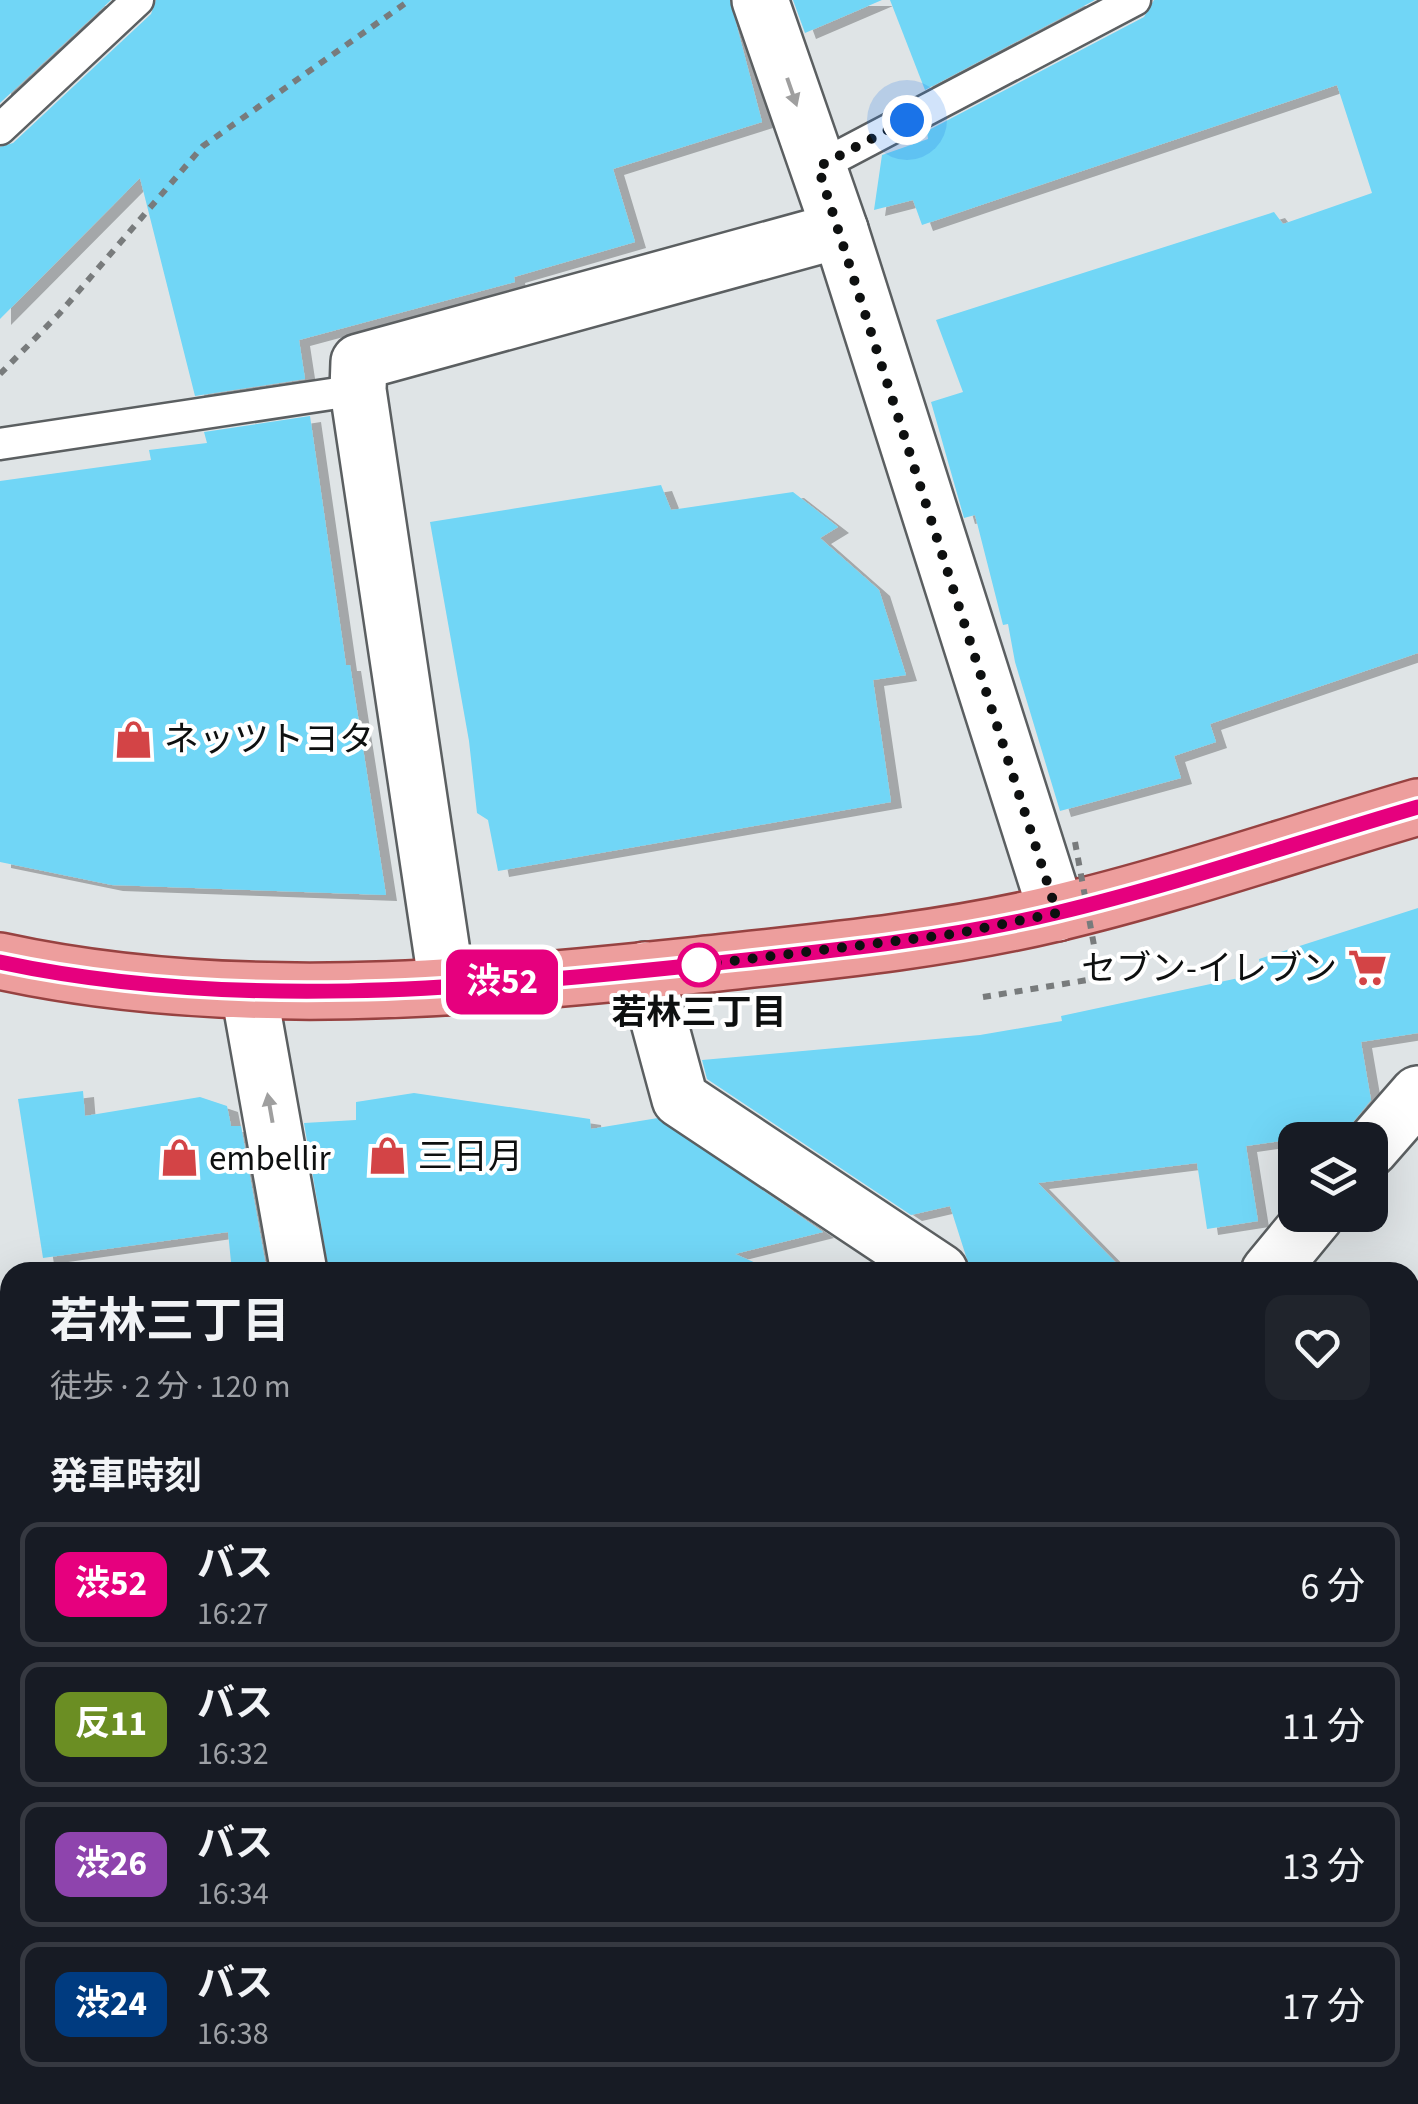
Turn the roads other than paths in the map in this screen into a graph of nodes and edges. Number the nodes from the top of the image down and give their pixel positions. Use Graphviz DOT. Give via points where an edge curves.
graph roads {
  1 [pos="138,0"];
  2 [pos="760,0"];
  3 [pos="1135,0"];
  4 [pos="0,129"];
  5 [pos="818,167"];
  6 [pos="840,230"];
  7 [pos="358,390"];
  8 [pos="0,444"];
  9 [pos="1418,807"];
  10 [pos="1057,913"];
  11 [pos="0,962"];
  12 [pos="645,970"];
  13 [pos="448,986"];
  14 [pos="248,992"];
  15 [pos="1418,1094"];
  16 [pos="1388,1128"];
  17 [pos="1302,1232"];
  18 [pos="297,1262"];
  19 [pos="925,1262"];
  20 [pos="1277,1262"];
  1 -- 4 [label="lane"];
  2 -- 5 [label="street, one-way"];
  3 -- 5 [label="lane"];
  5 -- 6 [label="street"];
  6 -- 7 [label="street" via="360,362"];
  6 -- 10 [label="street"];
  7 -- 8 [label="lane"];
  7 -- 13 [label="street"];
  9 -- 10 [label="main road"];
  10 -- 12 [label="main road" via="863,947"];
  11 -- 14 [label="main road"];
  12 -- 13 [label="main road"];
  12 -- 19 [label="street" via="680,1099"];
  13 -- 14 [label="main road"];
  18 -- 14 [label="street, one-way"];
  15 -- 16 [label="street"];
  17 -- 20 [label="street"];
}
